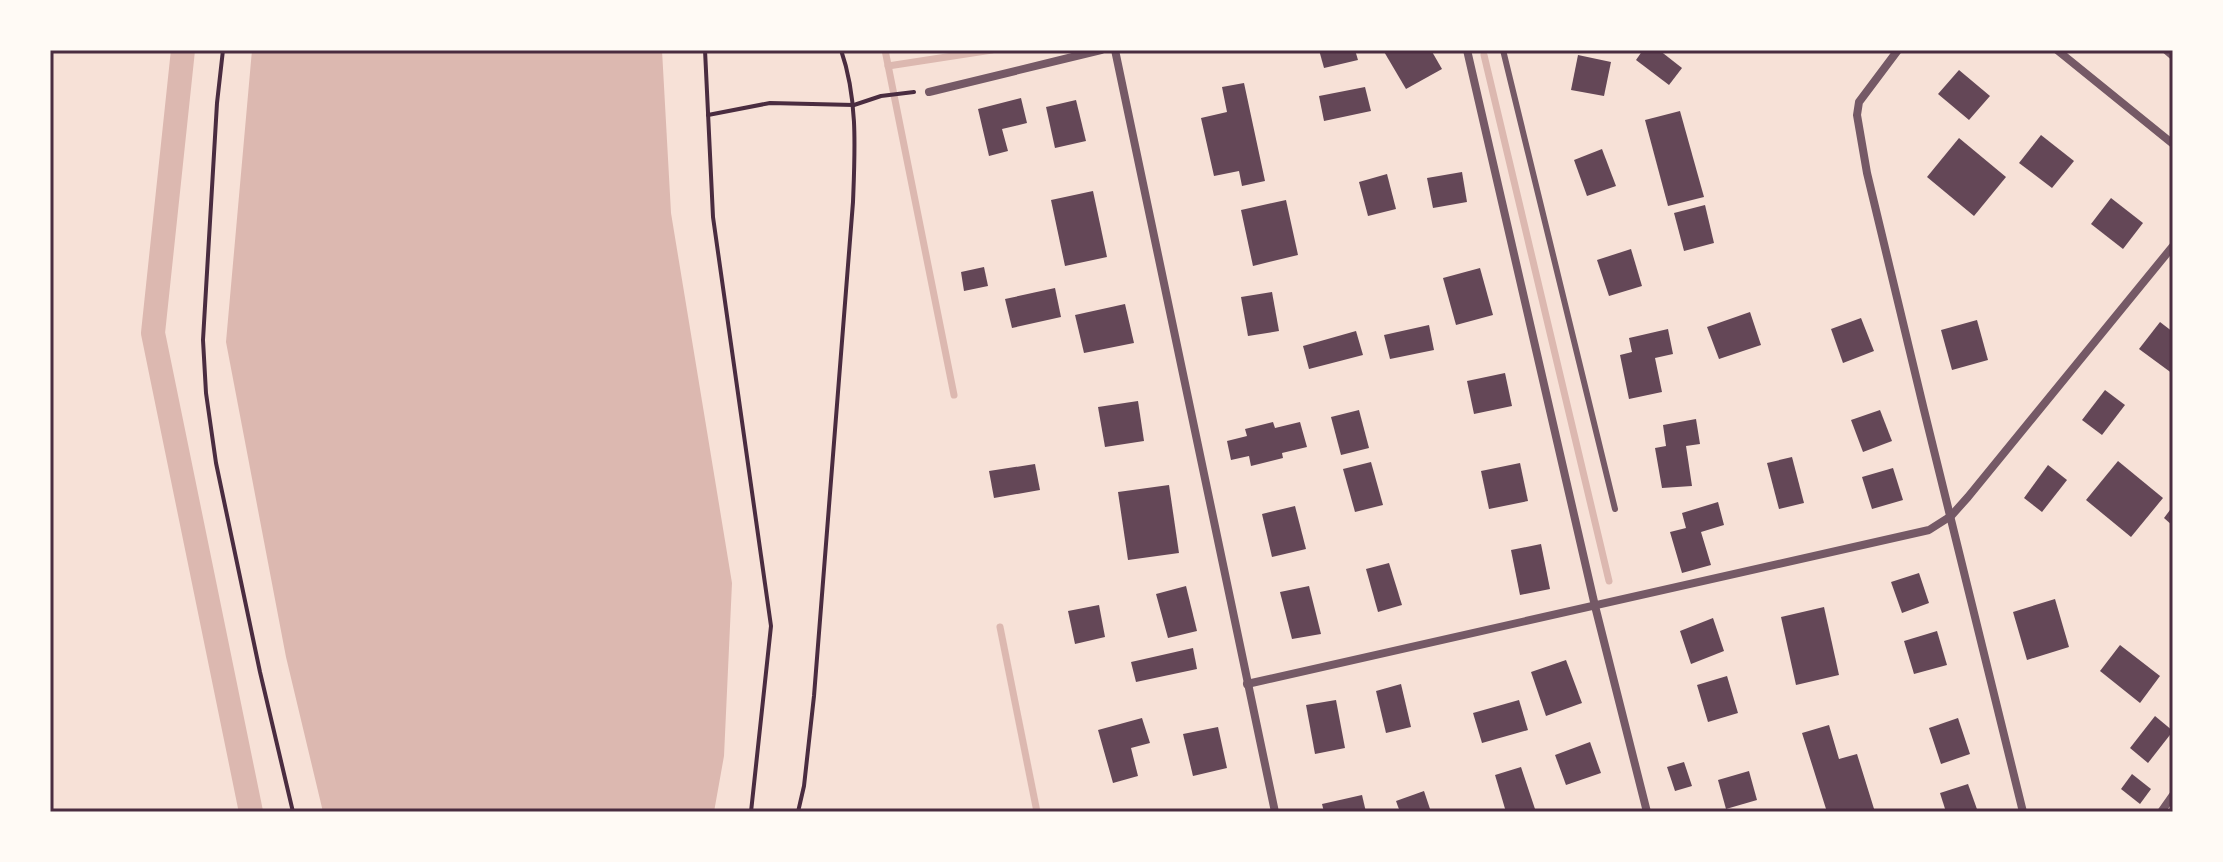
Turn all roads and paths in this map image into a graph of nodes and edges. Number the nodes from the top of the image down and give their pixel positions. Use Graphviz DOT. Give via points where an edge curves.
graph roads {
  1 [pos="223,50"];
  2 [pos="705,50"];
  3 [pos="841,50"];
  4 [pos="1101,50"];
  5 [pos="1115,50"];
  6 [pos="1467,50"];
  7 [pos="1503,50"];
  8 [pos="1898,50"];
  9 [pos="2057,50"];
  10 [pos="2166,50"];
  11 [pos="2173,56"];
  12 [pos="909,91"];
  13 [pos="929,92"];
  14 [pos="854,105"];
  15 [pos="708,115"];
  16 [pos="2173,144"];
  17 [pos="2173,246"];
  18 [pos="1615,509"];
  19 [pos="1951,516"];
  20 [pos="1595,606"];
  21 [pos="1247,684"];
  22 [pos="2173,795"];
  23 [pos="293,812"];
  24 [pos="751,812"];
  25 [pos="798,812"];
  26 [pos="1275,812"];
  27 [pos="1647,812"];
  28 [pos="2023,812"];
  29 [pos="2161,812"];
  1 -- 23 [label="path" via="203,340 206,393 216,463"];
  2 -- 15 [label="path"];
  3 -- 14 [label="path"];
  4 -- 13 [label="street"];
  5 -- 21 [label="street"];
  6 -- 20 [label="street"];
  7 -- 18 [label="lane"];
  8 -- 19 [label="street" via="1859,102 1857,115"];
  9 -- 16 [label="street"];
  10 -- 11 [label="street"];
  12 -- 14 [label="path"];
  14 -- 15 [label="path" via="770,103"];
  14 -- 25 [label="path" via="849,248 814,696"];
  15 -- 24 [label="path" via="713,217 771,626"];
  17 -- 19 [label="street"];
  19 -- 20 [label="street" via="1929,530"];
  19 -- 28 [label="street"];
  20 -- 21 [label="street"];
  20 -- 27 [label="street"];
  21 -- 26 [label="street"];
  22 -- 29 [label="street"];
}
